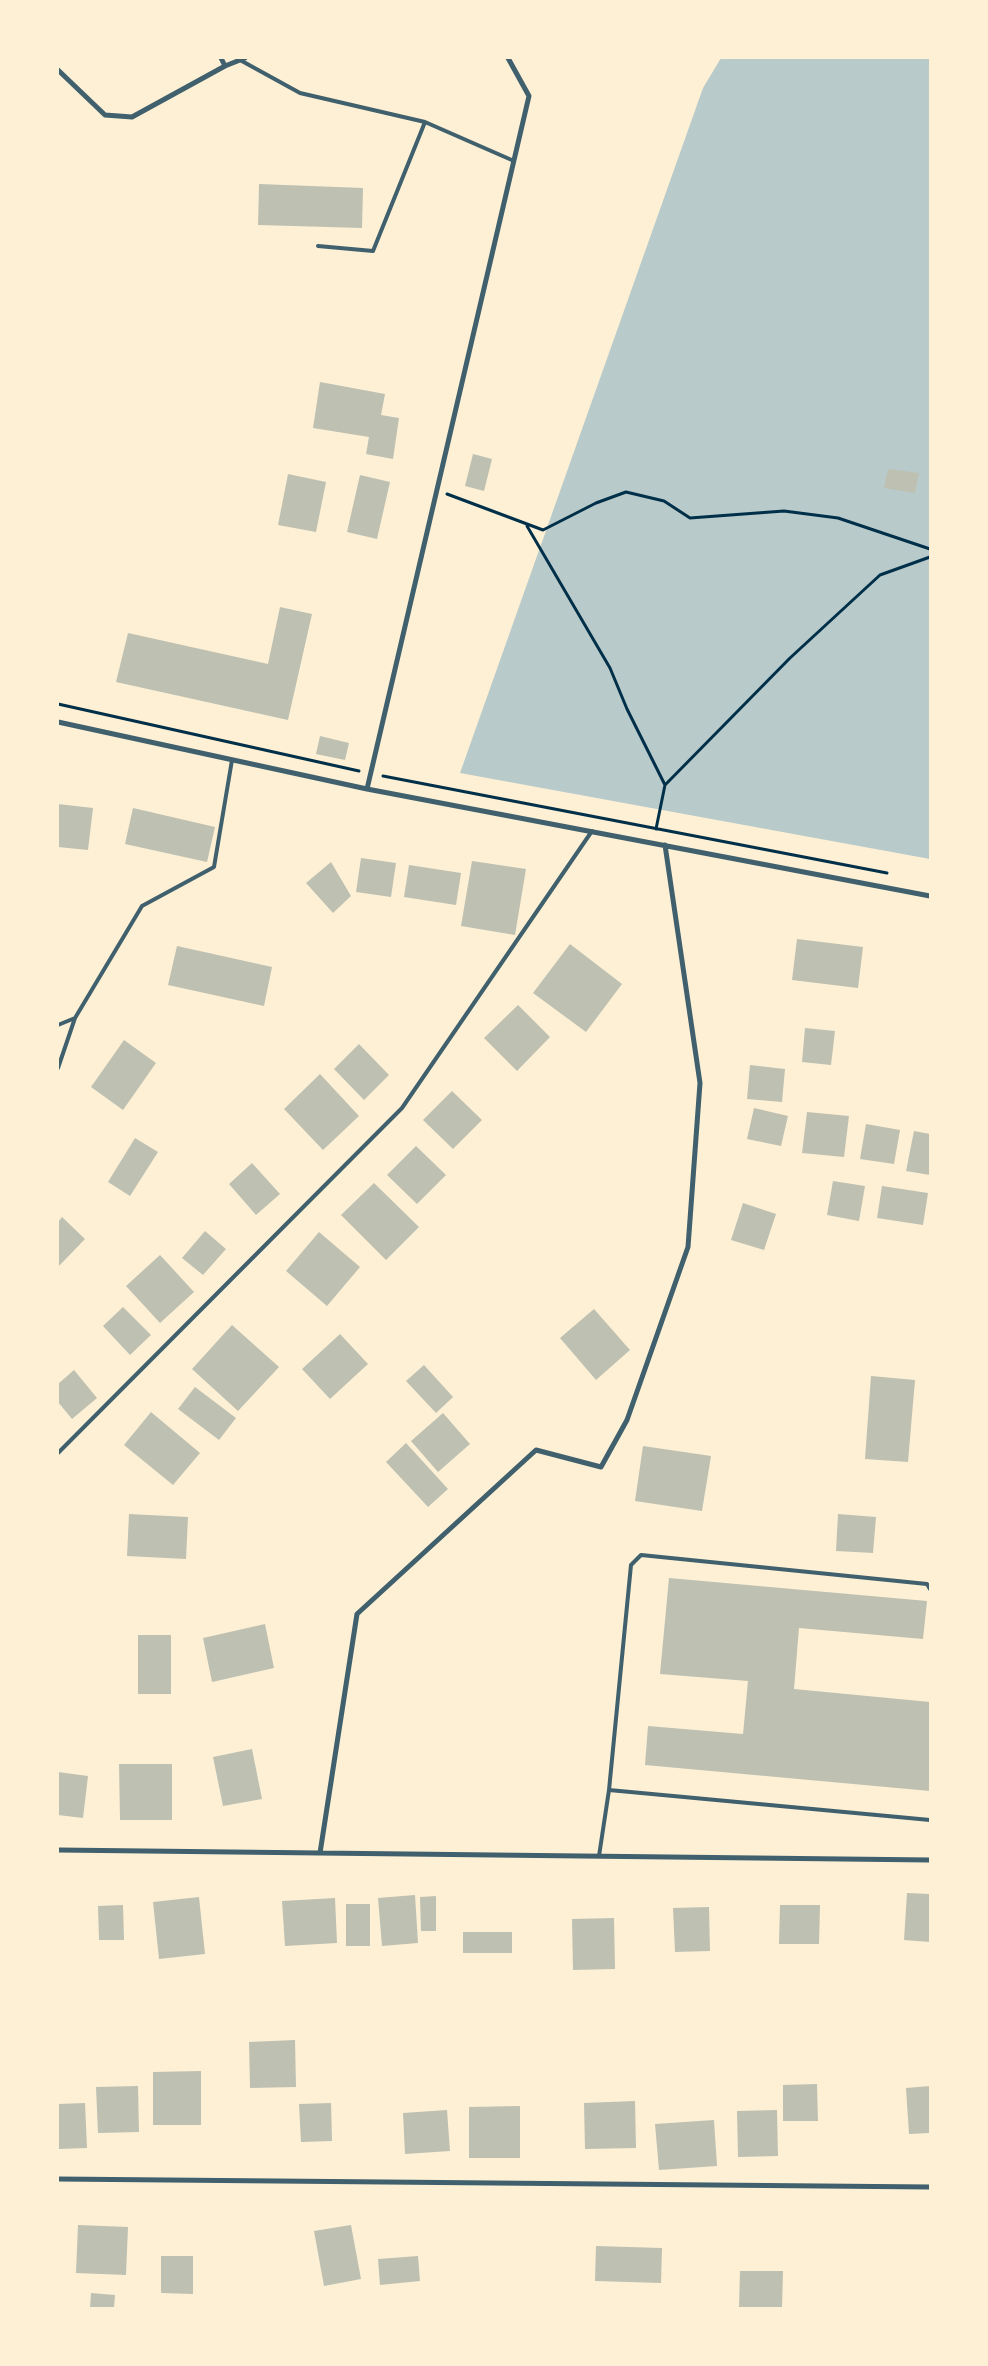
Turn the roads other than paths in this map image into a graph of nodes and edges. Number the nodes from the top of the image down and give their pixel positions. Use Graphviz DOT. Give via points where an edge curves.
graph roads {
  1 [pos="221,58"];
  2 [pos="508,58"];
  3 [pos="242,59"];
  4 [pos="225,66"];
  5 [pos="58,70"];
  6 [pos="425,122"];
  7 [pos="514,161"];
  8 [pos="318,246"];
  9 [pos="58,722"];
  10 [pos="232,760"];
  11 [pos="367,789"];
  12 [pos="592,831"];
  13 [pos="664,845"];
  14 [pos="930,896"];
  15 [pos="75,1018"];
  16 [pos="58,1025"];
  17 [pos="58,1068"];
  18 [pos="58,1453"];
  19 [pos="930,1589"];
  20 [pos="609,1790"];
  21 [pos="930,1820"];
  22 [pos="58,1850"];
  23 [pos="320,1853"];
  24 [pos="599,1856"];
  25 [pos="930,1860"];
  26 [pos="58,2179"];
  27 [pos="930,2187"];
  1 -- 4 [label="street"];
  2 -- 7 [label="street" via="529,96"];
  3 -- 4 [label="street"];
  3 -- 6 [label="lane" via="300,93"];
  4 -- 5 [label="street" via="132,117 105,115"];
  6 -- 7 [label="lane"];
  6 -- 8 [label="lane" via="373,251"];
  7 -- 11 [label="street"];
  9 -- 10 [label="street"];
  10 -- 11 [label="street"];
  10 -- 15 [label="lane" via="214,867 142,906"];
  11 -- 12 [label="street"];
  12 -- 13 [label="street"];
  12 -- 18 [label="lane" via="402,1108"];
  13 -- 14 [label="street"];
  13 -- 23 [label="street" via="700,1083 688,1247 627,1420 601,1467 536,1450 357,1614"];
  15 -- 16 [label="lane"];
  15 -- 17 [label="lane"];
  19 -- 20 [label="lane" via="927,1584 642,1555 632,1565"];
  20 -- 21 [label="lane"];
  20 -- 24 [label="lane"];
  22 -- 23 [label="street"];
  23 -- 24 [label="street"];
  24 -- 25 [label="street"];
  26 -- 27 [label="street"];
}
